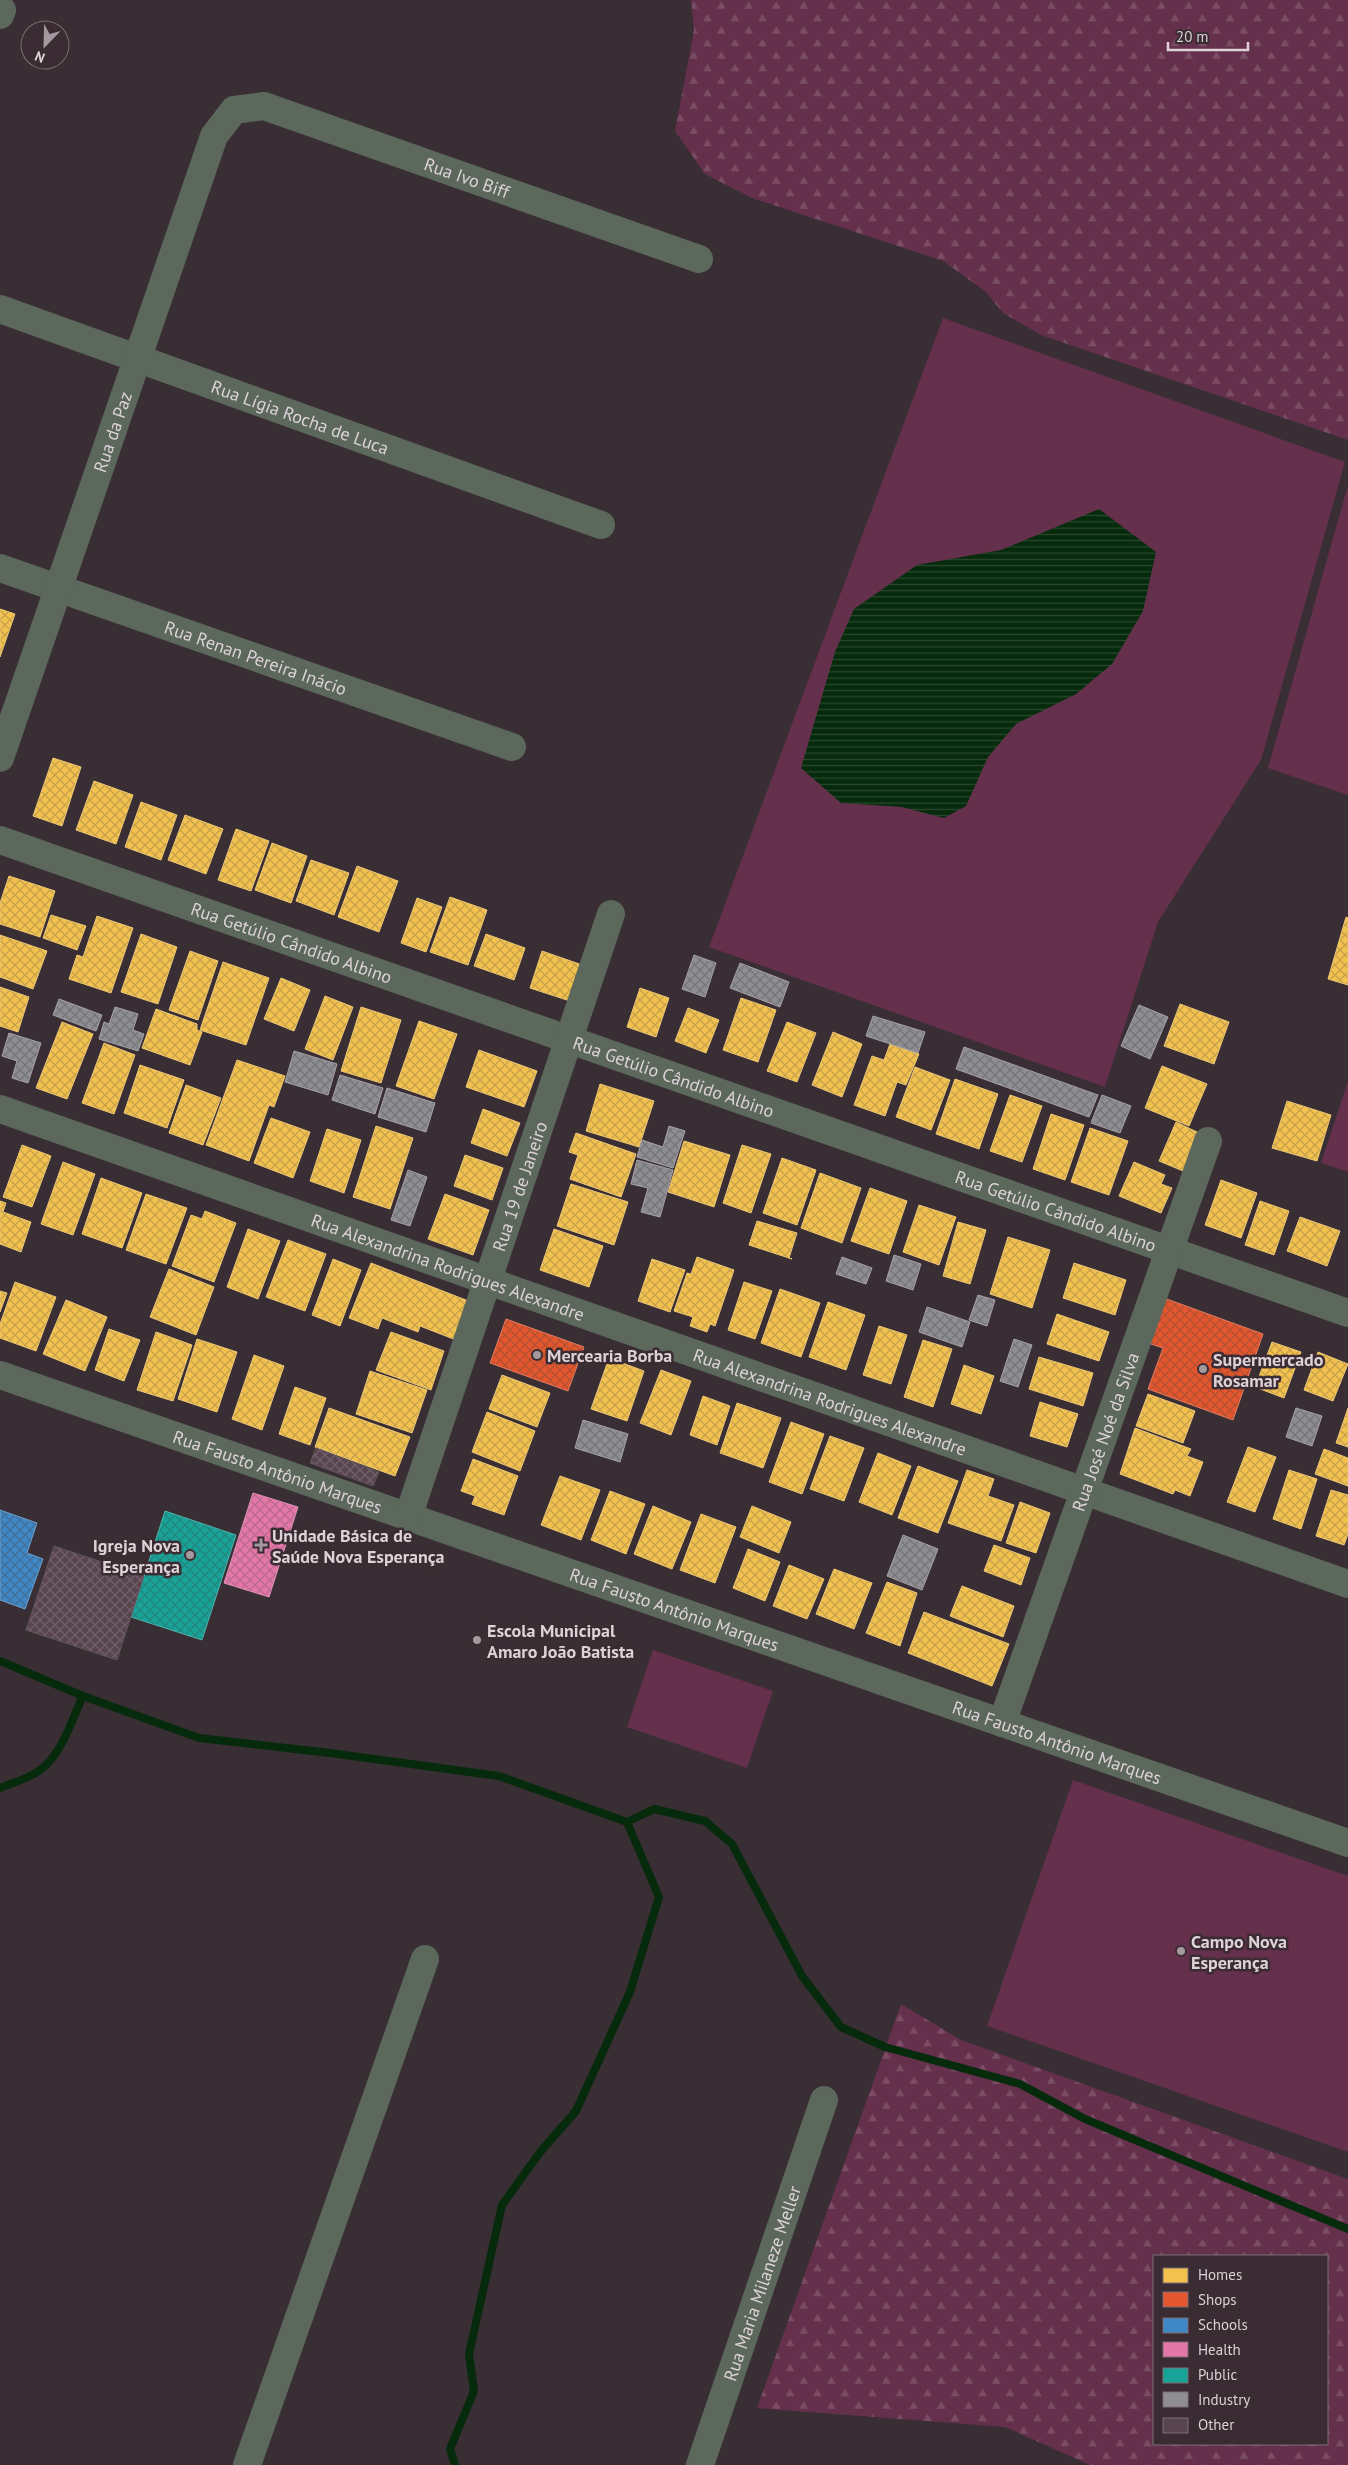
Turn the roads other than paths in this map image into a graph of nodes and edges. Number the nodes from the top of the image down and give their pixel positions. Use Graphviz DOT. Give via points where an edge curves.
graph roads {
  1 [pos="234,110"];
  2 [pos="699,259"];
  3 [pos="0,308"];
  4 [pos="137,358"];
  5 [pos="601,525"];
  6 [pos="0,568"];
  7 [pos="59,589"];
  8 [pos="512,747"];
  9 [pos="0,758"];
  10 [pos="0,840"];
  11 [pos="611,914"];
  12 [pos="569,1039"];
  13 [pos="0,1109"];
  14 [pos="1208,1140"];
  15 [pos="1169,1250"];
  16 [pos="488,1281"];
  17 [pos="1348,1313"];
  18 [pos="0,1375"];
  19 [pos="1084,1491"];
  20 [pos="408,1517"];
  21 [pos="1348,1584"];
  22 [pos="1002,1723"];
  23 [pos="1348,1843"];
  24 [pos="425,1959"];
  25 [pos="824,2100"];
  26 [pos="247,2465"];
  27 [pos="700,2465"];
  1 -- 2 [label="street, Rua Ivo Biff" via="264,106"];
  1 -- 4 [label="street, Rua da Paz" via="214,136"];
  3 -- 4 [label="street, Rua Lígia Rocha de Luca"];
  4 -- 5 [label="street, Rua Lígia Rocha de Luca"];
  4 -- 7 [label="street, Rua da Paz"];
  6 -- 7 [label="street, Rua Renan Pereira Inácio"];
  7 -- 8 [label="street, Rua Renan Pereira Inácio"];
  7 -- 9 [label="street, Rua da Paz"];
  10 -- 12 [label="street, Rua Getúlio Cândido Albino"];
  11 -- 12 [label="street, Rua 19 de Janeiro"];
  12 -- 15 [label="street, Rua Getúlio Cândido Albino"];
  12 -- 16 [label="street, Rua 19 de Janeiro"];
  13 -- 16 [label="street, Rua Alexandrina Rodrigues Alexandre"];
  14 -- 15 [label="street, Rua José Noé da Silva"];
  15 -- 17 [label="street, Rua Getúlio Cândido Albino"];
  15 -- 19 [label="street, Rua José Noé da Silva"];
  16 -- 19 [label="street, Rua Alexandrina Rodrigues Alexandre"];
  16 -- 20 [label="street, Rua 19 de Janeiro"];
  18 -- 20 [label="street, Rua Fausto Antônio Marques"];
  19 -- 21 [label="street, Rua Alexandrina Rodrigues Alexandre"];
  19 -- 22 [label="street, Rua José Noé da Silva"];
  20 -- 22 [label="street, Rua Fausto Antônio Marques"];
  22 -- 23 [label="street, Rua Fausto Antônio Marques"];
  24 -- 26 [label="street"];
  25 -- 27 [label="street, Rua Maria Milaneze Meller"];
}
